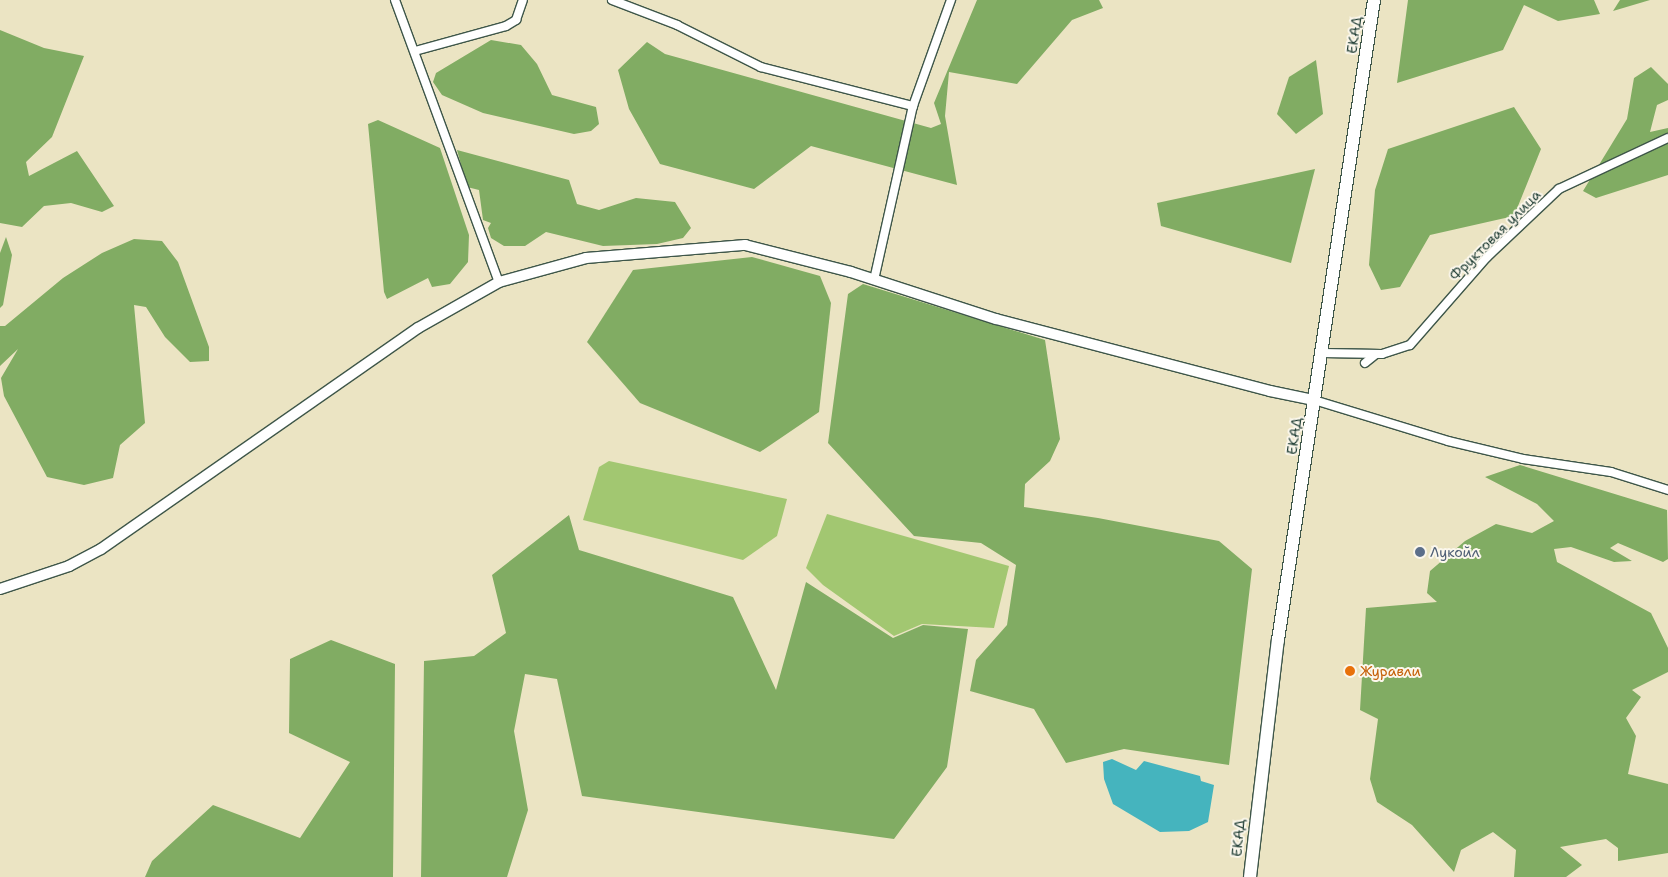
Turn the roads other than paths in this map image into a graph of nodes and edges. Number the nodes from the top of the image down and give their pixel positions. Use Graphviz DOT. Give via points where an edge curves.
graph roads {
  1 [pos="395,0"];
  2 [pos="523,0"];
  3 [pos="612,0"];
  4 [pos="951,0"];
  5 [pos="1374,0"];
  6 [pos="415,51"];
  7 [pos="913,106"];
  8 [pos="1668,138"];
  9 [pos="874,280"];
  10 [pos="499,282"];
  11 [pos="1322,353"];
  12 [pos="1376,354"];
  13 [pos="1365,363"];
  14 [pos="1314,400"];
  15 [pos="1668,490"];
  16 [pos="0,589"];
  17 [pos="1250,877"];
  1 -- 6 [label="street"];
  2 -- 6 [label="street" via="516,20 506,26"];
  3 -- 7 [label="street" via="676,25 761,67"];
  4 -- 7 [label="street"];
  5 -- 11 [label="highway, ЕКАД"];
  6 -- 10 [label="street"];
  7 -- 9 [label="street"];
  8 -- 12 [label="street, Фруктовая улица" via="1558,189 1487,257 1410,345"];
  9 -- 10 [label="street" via="745,245 586,258"];
  9 -- 14 [label="street" via="996,319"];
  10 -- 16 [label="street" via="418,328 101,549 69,566"];
  11 -- 12 [label="street, Фруктовая улица"];
  11 -- 14 [label="highway, ЕКАД"];
  12 -- 13 [label="street"];
  14 -- 15 [label="street" via="1448,441 1523,459 1611,472"];
  14 -- 17 [label="highway, ЕКАД" via="1259,780"];
}
